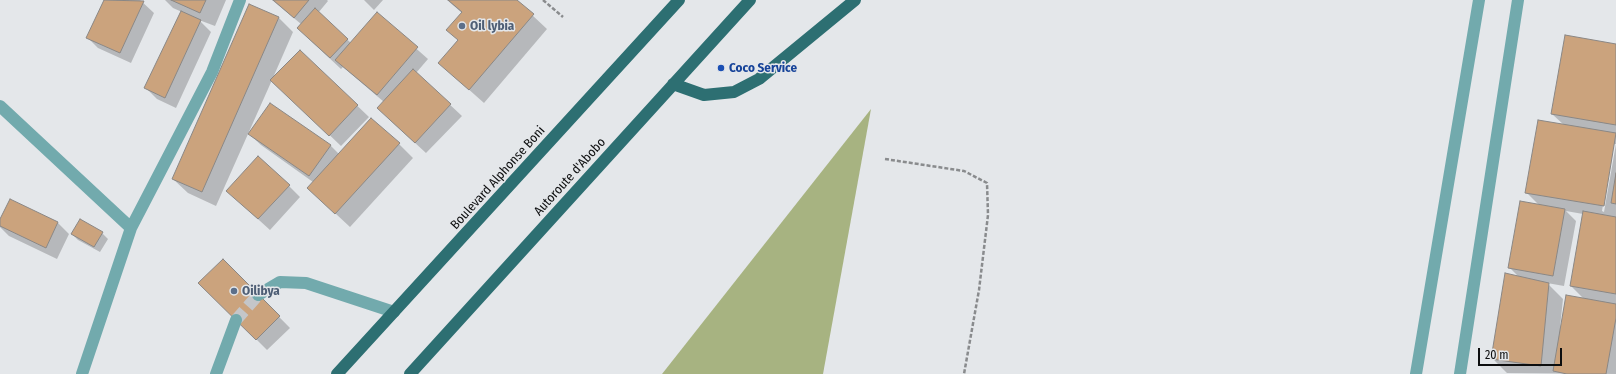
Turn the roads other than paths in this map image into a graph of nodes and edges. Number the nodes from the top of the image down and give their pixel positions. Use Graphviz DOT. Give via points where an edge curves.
graph roads {
  1 [pos="240,0"];
  2 [pos="679,0"];
  3 [pos="750,0"];
  4 [pos="855,0"];
  5 [pos="1479,0"];
  6 [pos="1518,0"];
  7 [pos="673,84"];
  8 [pos="0,106"];
  9 [pos="131,228"];
  10 [pos="258,295"];
  11 [pos="394,312"];
  12 [pos="236,320"];
  13 [pos="82,374"];
  14 [pos="216,374"];
  15 [pos="337,374"];
  16 [pos="410,374"];
  17 [pos="1416,374"];
  18 [pos="1460,374"];
  1 -- 9 [label="street" via="212,72"];
  2 -- 11 [label="main road, Boulevard Alphonse Boni"];
  3 -- 7 [label="main road, Autoroute d'Abobo"];
  4 -- 7 [label="main road" via="759,79 734,92 704,95"];
  5 -- 17 [label="street"];
  6 -- 18 [label="street"];
  7 -- 16 [label="main road, Autoroute d'Abobo"];
  8 -- 9 [label="street"];
  9 -- 13 [label="street"];
  10 -- 11 [label="street" via="280,282 306,283"];
  11 -- 15 [label="main road, Boulevard Alphonse Boni"];
  12 -- 14 [label="street"];
}
